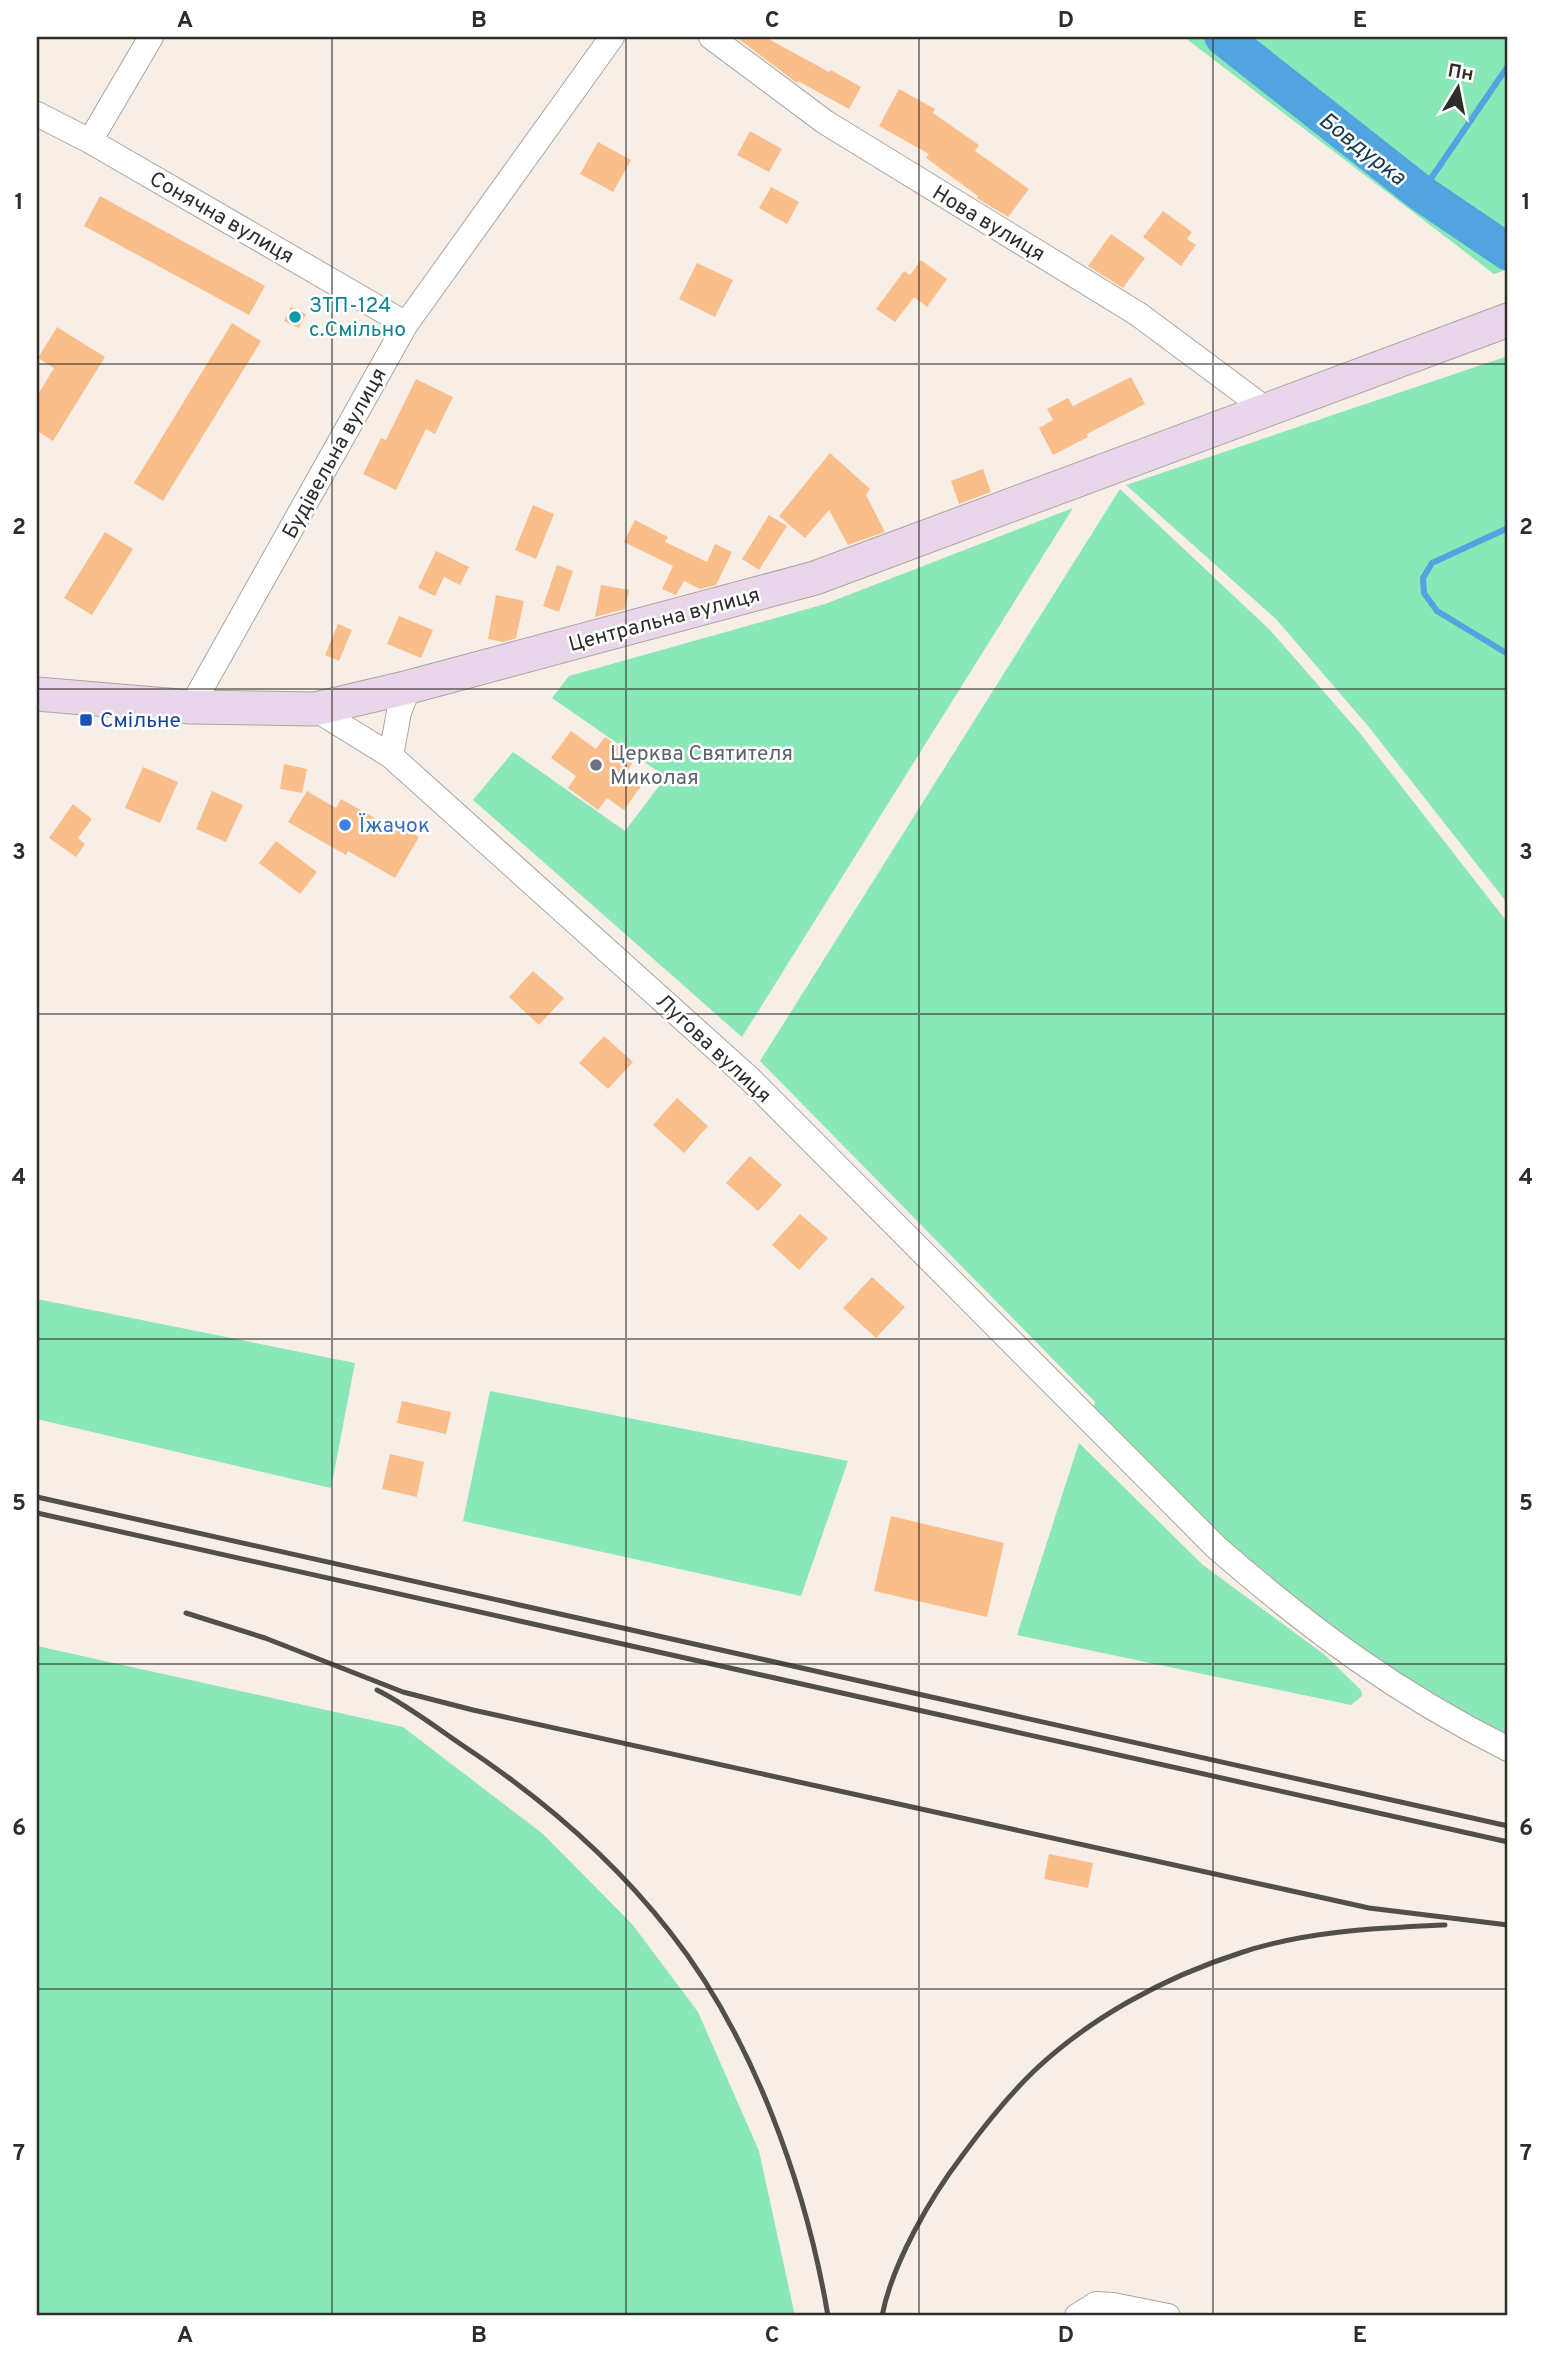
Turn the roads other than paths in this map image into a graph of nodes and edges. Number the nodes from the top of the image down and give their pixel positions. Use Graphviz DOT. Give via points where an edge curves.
graph roads {
  1 [pos="151,37"];
  2 [pos="612,37"];
  3 [pos="711,37"];
  4 [pos="37,114"];
  5 [pos="90,141"];
  6 [pos="1508,320"];
  7 [pos="406,324"];
  8 [pos="1267,410"];
  9 [pos="409,687"];
  10 [pos="37,694"];
  11 [pos="191,707"];
  12 [pos="315,709"];
  13 [pos="391,756"];
  14 [pos="1508,1749"];
  15 [pos="1077,2316"];
  16 [pos="1168,2316"];
  1 -- 5 [label="street"];
  2 -- 7 [label="street, Будівельна вулиця"];
  3 -- 8 [label="street, Нова вулиця" via="825,122 1138,314"];
  4 -- 5 [label="street, Сонячна вулиця"];
  5 -- 7 [label="street, Сонячна вулиця"];
  6 -- 8 [label="street, Центральна вулиця"];
  7 -- 11 [label="street, Будівельна вулиця"];
  8 -- 9 [label="street, Центральна вулиця" via="815,578"];
  9 -- 12 [label="street, Центральна вулиця"];
  9 -- 13 [label="street"];
  10 -- 11 [label="street, Центральна вулиця"];
  11 -- 12 [label="street, Центральна вулиця"];
  12 -- 13 [label="street, Лугова вулиця"];
  13 -- 14 [label="street, Лугова вулиця" via="750,1079 1216,1547 1302,1620 1406,1694"];
  15 -- 16 [label="street" via="1096,2304"];
}
